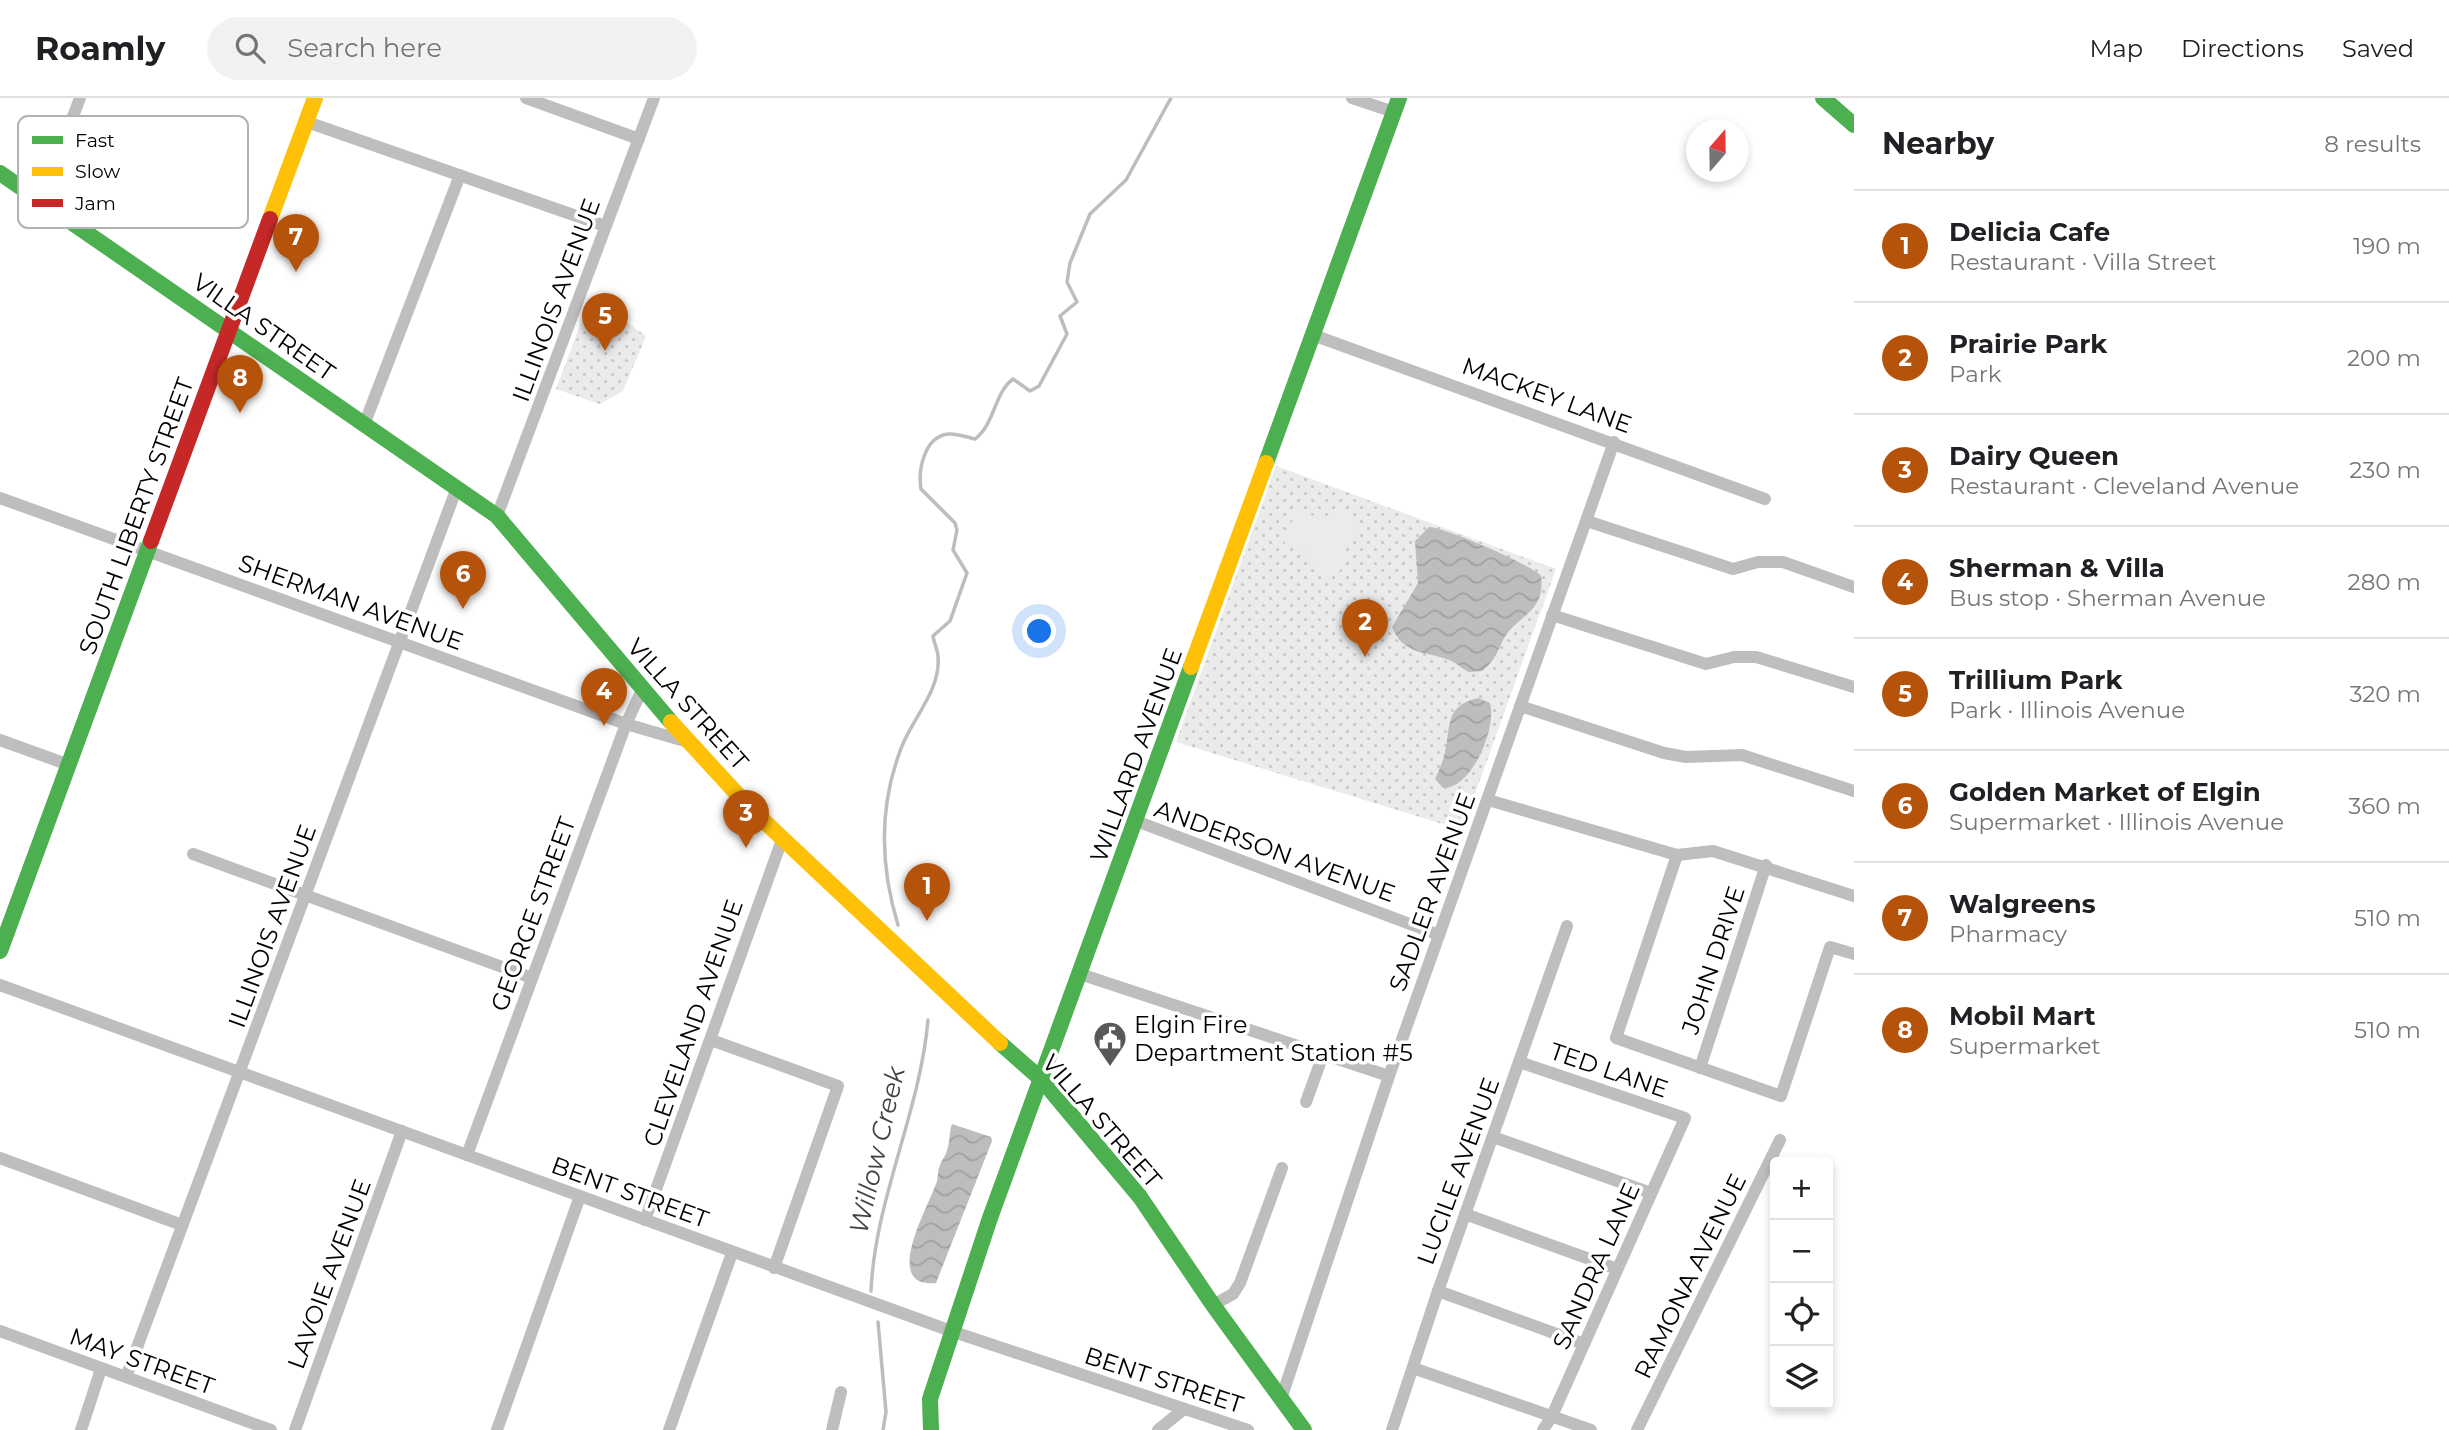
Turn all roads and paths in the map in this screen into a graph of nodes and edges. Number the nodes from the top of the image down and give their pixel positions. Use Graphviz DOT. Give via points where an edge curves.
graph roads {
  1 [pos="80,98"];
  2 [pos="315,98"];
  3 [pos="526,98"];
  4 [pos="654,98"];
  5 [pos="1352,98"];
  6 [pos="1824,98"];
  7 [pos="1396,105"];
  8 [pos="73,116"];
  9 [pos="307,122"];
  10 [pos="1854,125"];
  11 [pos="639,139"];
  12 [pos="0,173"];
  13 [pos="460,175"];
  14 [pos="18,185"];
  15 [pos="605,226"];
  16 [pos="80,228"];
  17 [pos="229,331"];
  18 [pos="1313,334"];
  19 [pos="364,425"];
  20 [pos="1614,442"];
  21 [pos="456,490"];
  22 [pos="0,498"];
  23 [pos="1765,499"];
  24 [pos="497,516"];
  25 [pos="1587,521"];
  26 [pos="147,551"];
  27 [pos="1854,587"];
  28 [pos="1552,615"];
  29 [pos="400,641"];
  30 [pos="1854,687"];
  31 [pos="642,690"];
  32 [pos="1520,706"];
  33 [pos="626,724"];
  34 [pos="0,740"];
  35 [pos="688,742"];
  36 [pos="69,765"];
  37 [pos="1854,790"];
  38 [pos="1488,800"];
  39 [pos="1136,821"];
  40 [pos="782,840"];
  41 [pos="193,854"];
  42 [pos="1677,855"];
  43 [pos="1766,865"];
  44 [pos="306,896"];
  45 [pos="1854,896"];
  46 [pos="1567,926"];
  47 [pos="1439,934"];
  48 [pos="0,951"];
  49 [pos="1854,954"];
  50 [pos="1080,974"];
  51 [pos="532,978"];
  52 [pos="0,985"];
  53 [pos="711,1040"];
  54 [pos="1323,1055"];
  55 [pos="1519,1062"];
  56 [pos="1700,1068"];
  57 [pos="240,1072"];
  58 [pos="1389,1076"];
  59 [pos="1042,1080"];
  60 [pos="1306,1102"];
  61 [pos="1685,1118"];
  62 [pos="402,1131"];
  63 [pos="1493,1137"];
  64 [pos="1780,1140"];
  65 [pos="467,1155"];
  66 [pos="0,1158"];
  67 [pos="1282,1168"];
  68 [pos="1651,1193"];
  69 [pos="580,1196"];
  70 [pos="1465,1214"];
  71 [pos="645,1220"];
  72 [pos="182,1225"];
  73 [pos="732,1253"];
  74 [pos="774,1268"];
  75 [pos="1617,1269"];
  76 [pos="1438,1291"];
  77 [pos="1213,1305"];
  78 [pos="0,1331"];
  79 [pos="951,1331"];
  80 [pos="1584,1344"];
  81 [pos="1413,1368"];
  82 [pos="102,1369"];
  83 [pos="126,1377"];
  84 [pos="841,1392"];
  85 [pos="1281,1399"];
  86 [pos="1184,1409"];
  87 [pos="1552,1416"];
  88 [pos="80,1430"];
  89 [pos="271,1430"];
  90 [pos="295,1430"];
  91 [pos="497,1430"];
  92 [pos="669,1430"];
  93 [pos="832,1430"];
  94 [pos="930,1430"];
  95 [pos="1158,1430"];
  96 [pos="1248,1430"];
  97 [pos="1304,1430"];
  98 [pos="1392,1430"];
  99 [pos="1543,1430"];
  100 [pos="1591,1430"];
  101 [pos="1637,1430"];
  1 -- 8 [label="street"];
  2 -- 9 [label="main road, SOUTH LIBERTY STREET"];
  3 -- 11 [label="street"];
  4 -- 11 [label="street, ILLINOIS AVENUE"];
  5 -- 7 [label="street"];
  6 -- 10 [label="main road"];
  7 -- 18 [label="main road, WILLARD AVENUE"];
  9 -- 13 [label="street"];
  9 -- 17 [label="main road, SOUTH LIBERTY STREET"];
  11 -- 15 [label="street, ILLINOIS AVENUE"];
  12 -- 14 [label="main road, VILLA STREET"];
  13 -- 15 [label="street"];
  13 -- 19 [label="street"];
  15 -- 24 [label="street, ILLINOIS AVENUE"];
  16 -- 17 [label="main road, VILLA STREET"];
  17 -- 19 [label="main road, VILLA STREET"];
  17 -- 26 [label="main road, SOUTH LIBERTY STREET"];
  18 -- 20 [label="street, MACKEY LANE"];
  18 -- 39 [label="main road, WILLARD AVENUE"];
  19 -- 21 [label="main road, VILLA STREET"];
  20 -- 23 [label="street, MACKEY LANE"];
  20 -- 25 [label="street, SADLER AVENUE"];
  21 -- 24 [label="main road, VILLA STREET"];
  21 -- 29 [label="street, ILLINOIS AVENUE"];
  22 -- 26 [label="street, SHERMAN AVENUE"];
  24 -- 31 [label="main road, VILLA STREET"];
  25 -- 27 [label="street" via="1733,569 1783,562"];
  25 -- 28 [label="street, SADLER AVENUE"];
  26 -- 29 [label="street, SHERMAN AVENUE"];
  26 -- 36 [label="main road, SOUTH LIBERTY STREET"];
  28 -- 30 [label="street" via="1706,664 1756,657"];
  28 -- 32 [label="street, SADLER AVENUE"];
  29 -- 33 [label="street, SHERMAN AVENUE"];
  29 -- 44 [label="street, ILLINOIS AVENUE"];
  31 -- 33 [label="street, GEORGE STREET"];
  31 -- 35 [label="main road, VILLA STREET"];
  32 -- 37 [label="street" via="1664,753 1742,755"];
  32 -- 38 [label="street, SADLER AVENUE"];
  33 -- 35 [label="street, SHERMAN AVENUE"];
  33 -- 51 [label="street, GEORGE STREET"];
  34 -- 36 [label="street"];
  35 -- 40 [label="main road, VILLA STREET"];
  36 -- 48 [label="main road, SOUTH LIBERTY STREET"];
  38 -- 42 [label="street"];
  38 -- 47 [label="street, SADLER AVENUE"];
  39 -- 47 [label="street, ANDERSON AVENUE"];
  39 -- 50 [label="main road, WILLARD AVENUE"];
  40 -- 53 [label="street, CLEVELAND AVENUE"];
  40 -- 59 [label="main road, VILLA STREET"];
  41 -- 44 [label="street"];
  42 -- 43 [label="street" via="1713,851"];
  42 -- 56 [label="street" via="1616,1038"];
  43 -- 45 [label="street"];
  43 -- 56 [label="street, JOHN DRIVE"];
  44 -- 51 [label="street"];
  44 -- 57 [label="street, ILLINOIS AVENUE"];
  46 -- 55 [label="street, LUCILE AVENUE"];
  47 -- 58 [label="street, SADLER AVENUE"];
  49 -- 56 [label="street" via="1830,947 1781,1096"];
  50 -- 54 [label="street"];
  50 -- 59 [label="main road, WILLARD AVENUE"];
  51 -- 65 [label="street, GEORGE STREET"];
  52 -- 57 [label="street, BENT STREET"];
  53 -- 71 [label="street, CLEVELAND AVENUE"];
  53 -- 74 [label="street" via="838,1086"];
  54 -- 58 [label="street"];
  54 -- 60 [label="street"];
  55 -- 61 [label="street, TED LANE"];
  55 -- 63 [label="street, LUCILE AVENUE"];
  57 -- 62 [label="street, BENT STREET"];
  57 -- 72 [label="street, ILLINOIS AVENUE"];
  58 -- 85 [label="street, SADLER AVENUE"];
  59 -- 77 [label="main road, VILLA STREET" via="1110,1158"];
  59 -- 79 [label="main road, WILLARD AVENUE"];
  61 -- 68 [label="street, SANDRA LANE"];
  62 -- 65 [label="street, BENT STREET"];
  62 -- 90 [label="street, LAVOIE AVENUE"];
  63 -- 68 [label="street"];
  63 -- 70 [label="street, LUCILE AVENUE"];
  64 -- 101 [label="street, RAMONA AVENUE"];
  65 -- 69 [label="street, BENT STREET"];
  66 -- 72 [label="street"];
  67 -- 77 [label="street" via="1240,1283 1233,1294"];
  68 -- 75 [label="street, SANDRA LANE"];
  69 -- 71 [label="street, BENT STREET"];
  69 -- 91 [label="street"];
  70 -- 75 [label="street"];
  70 -- 76 [label="street, LUCILE AVENUE"];
  71 -- 73 [label="street, BENT STREET"];
  72 -- 83 [label="street, ILLINOIS AVENUE"];
  73 -- 74 [label="street, BENT STREET"];
  73 -- 92 [label="street"];
  74 -- 79 [label="street, BENT STREET"];
  75 -- 80 [label="street, SANDRA LANE"];
  76 -- 80 [label="street"];
  76 -- 81 [label="street, LUCILE AVENUE"];
  77 -- 85 [label="main road, VILLA STREET"];
  78 -- 82 [label="street, MAY STREET"];
  79 -- 86 [label="street, BENT STREET"];
  79 -- 94 [label="main road, WILLARD AVENUE" via="930,1399"];
  80 -- 87 [label="street, SANDRA LANE"];
  81 -- 87 [label="street"];
  81 -- 98 [label="street, LUCILE AVENUE"];
  82 -- 83 [label="street, MAY STREET"];
  82 -- 88 [label="street"];
  83 -- 89 [label="street, MAY STREET"];
  84 -- 93 [label="street"];
  85 -- 97 [label="main road, VILLA STREET"];
  86 -- 95 [label="street"];
  86 -- 96 [label="street, BENT STREET"];
  87 -- 99 [label="street, SANDRA LANE"];
  87 -- 100 [label="street"];
}
